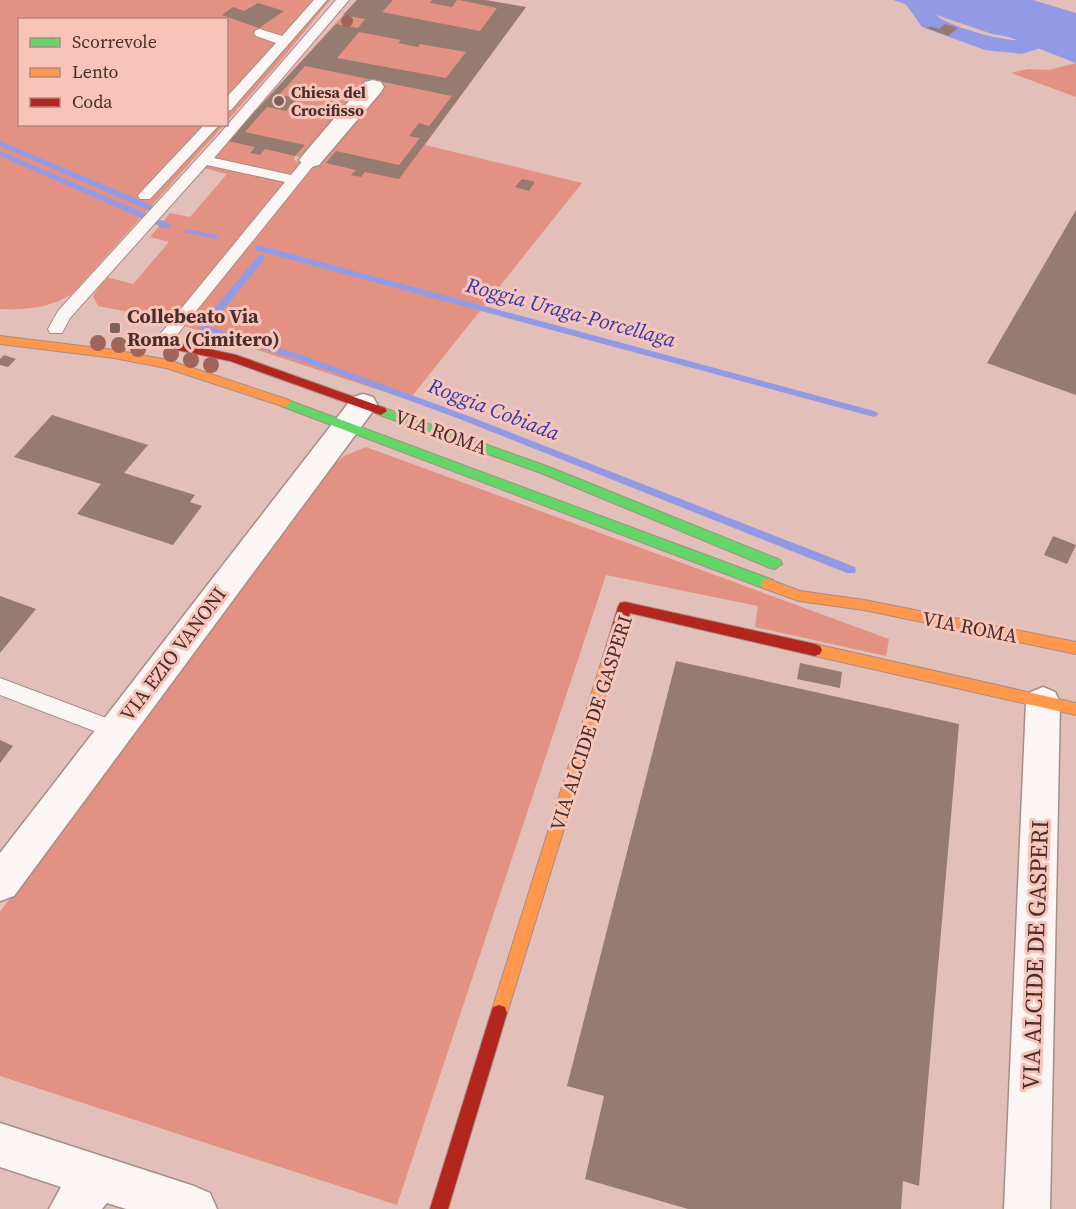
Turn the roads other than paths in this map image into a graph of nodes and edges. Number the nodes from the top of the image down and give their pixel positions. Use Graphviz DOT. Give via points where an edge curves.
graph roads {
  1 [pos="321,0"];
  2 [pos="343,0"];
  3 [pos="260,33"];
  4 [pos="284,41"];
  5 [pos="272,55"];
  6 [pos="291,60"];
  7 [pos="373,87"];
  8 [pos="228,105"];
  9 [pos="211,126"];
  10 [pos="204,159"];
  11 [pos="311,160"];
  12 [pos="295,180"];
  13 [pos="145,196"];
  14 [pos="51,329"];
  15 [pos="76,331"];
  16 [pos="0,340"];
  17 [pos="155,342"];
  18 [pos="354,415"];
  19 [pos="786,568"];
  20 [pos="826,587"];
  21 [pos="864,605"];
  22 [pos="1076,648"];
  23 [pos="0,686"];
  24 [pos="1059,706"];
  25 [pos="115,730"];
  26 [pos="0,883"];
  27 [pos="0,1145"];
  28 [pos="85,1194"];
  29 [pos="194,1209"];
  30 [pos="439,1209"];
  31 [pos="1027,1209"];
  1 -- 4 [label="lane"];
  2 -- 6 [label="lane"];
  3 -- 4 [label="lane"];
  4 -- 5 [label="lane"];
  5 -- 6 [label="lane"];
  5 -- 8 [label="lane"];
  6 -- 10 [label="lane"];
  7 -- 11 [label="street"];
  9 -- 13 [label="lane"];
  10 -- 12 [label="lane"];
  10 -- 14 [label="lane"];
  11 -- 12 [label="lane"];
  12 -- 17 [label="lane"];
  14 -- 15 [label="street"];
  16 -- 18 [label="street, VIA ROMA" via="85,349 168,364"];
  17 -- 18 [label="street, VIA ROMA" via="232,358"];
  18 -- 19 [label="street, VIA ROMA" via="545,470"];
  18 -- 21 [label="street, VIA ROMA" via="798,596"];
  18 -- 25 [label="street, VIA EZIO VANONI"];
  20 -- 21 [label="street, VIA ROMA"];
  21 -- 22 [label="street, VIA ROMA"];
  23 -- 25 [label="lane"];
  24 -- 30 [label="street, VIA ALCIDE DE GASPERI" via="625,607"];
  24 -- 31 [label="street, VIA ALCIDE DE GASPERI"];
  25 -- 26 [label="street, VIA EZIO VANONI"];
  27 -- 28 [label="street"];
  28 -- 29 [label="street"];
}
